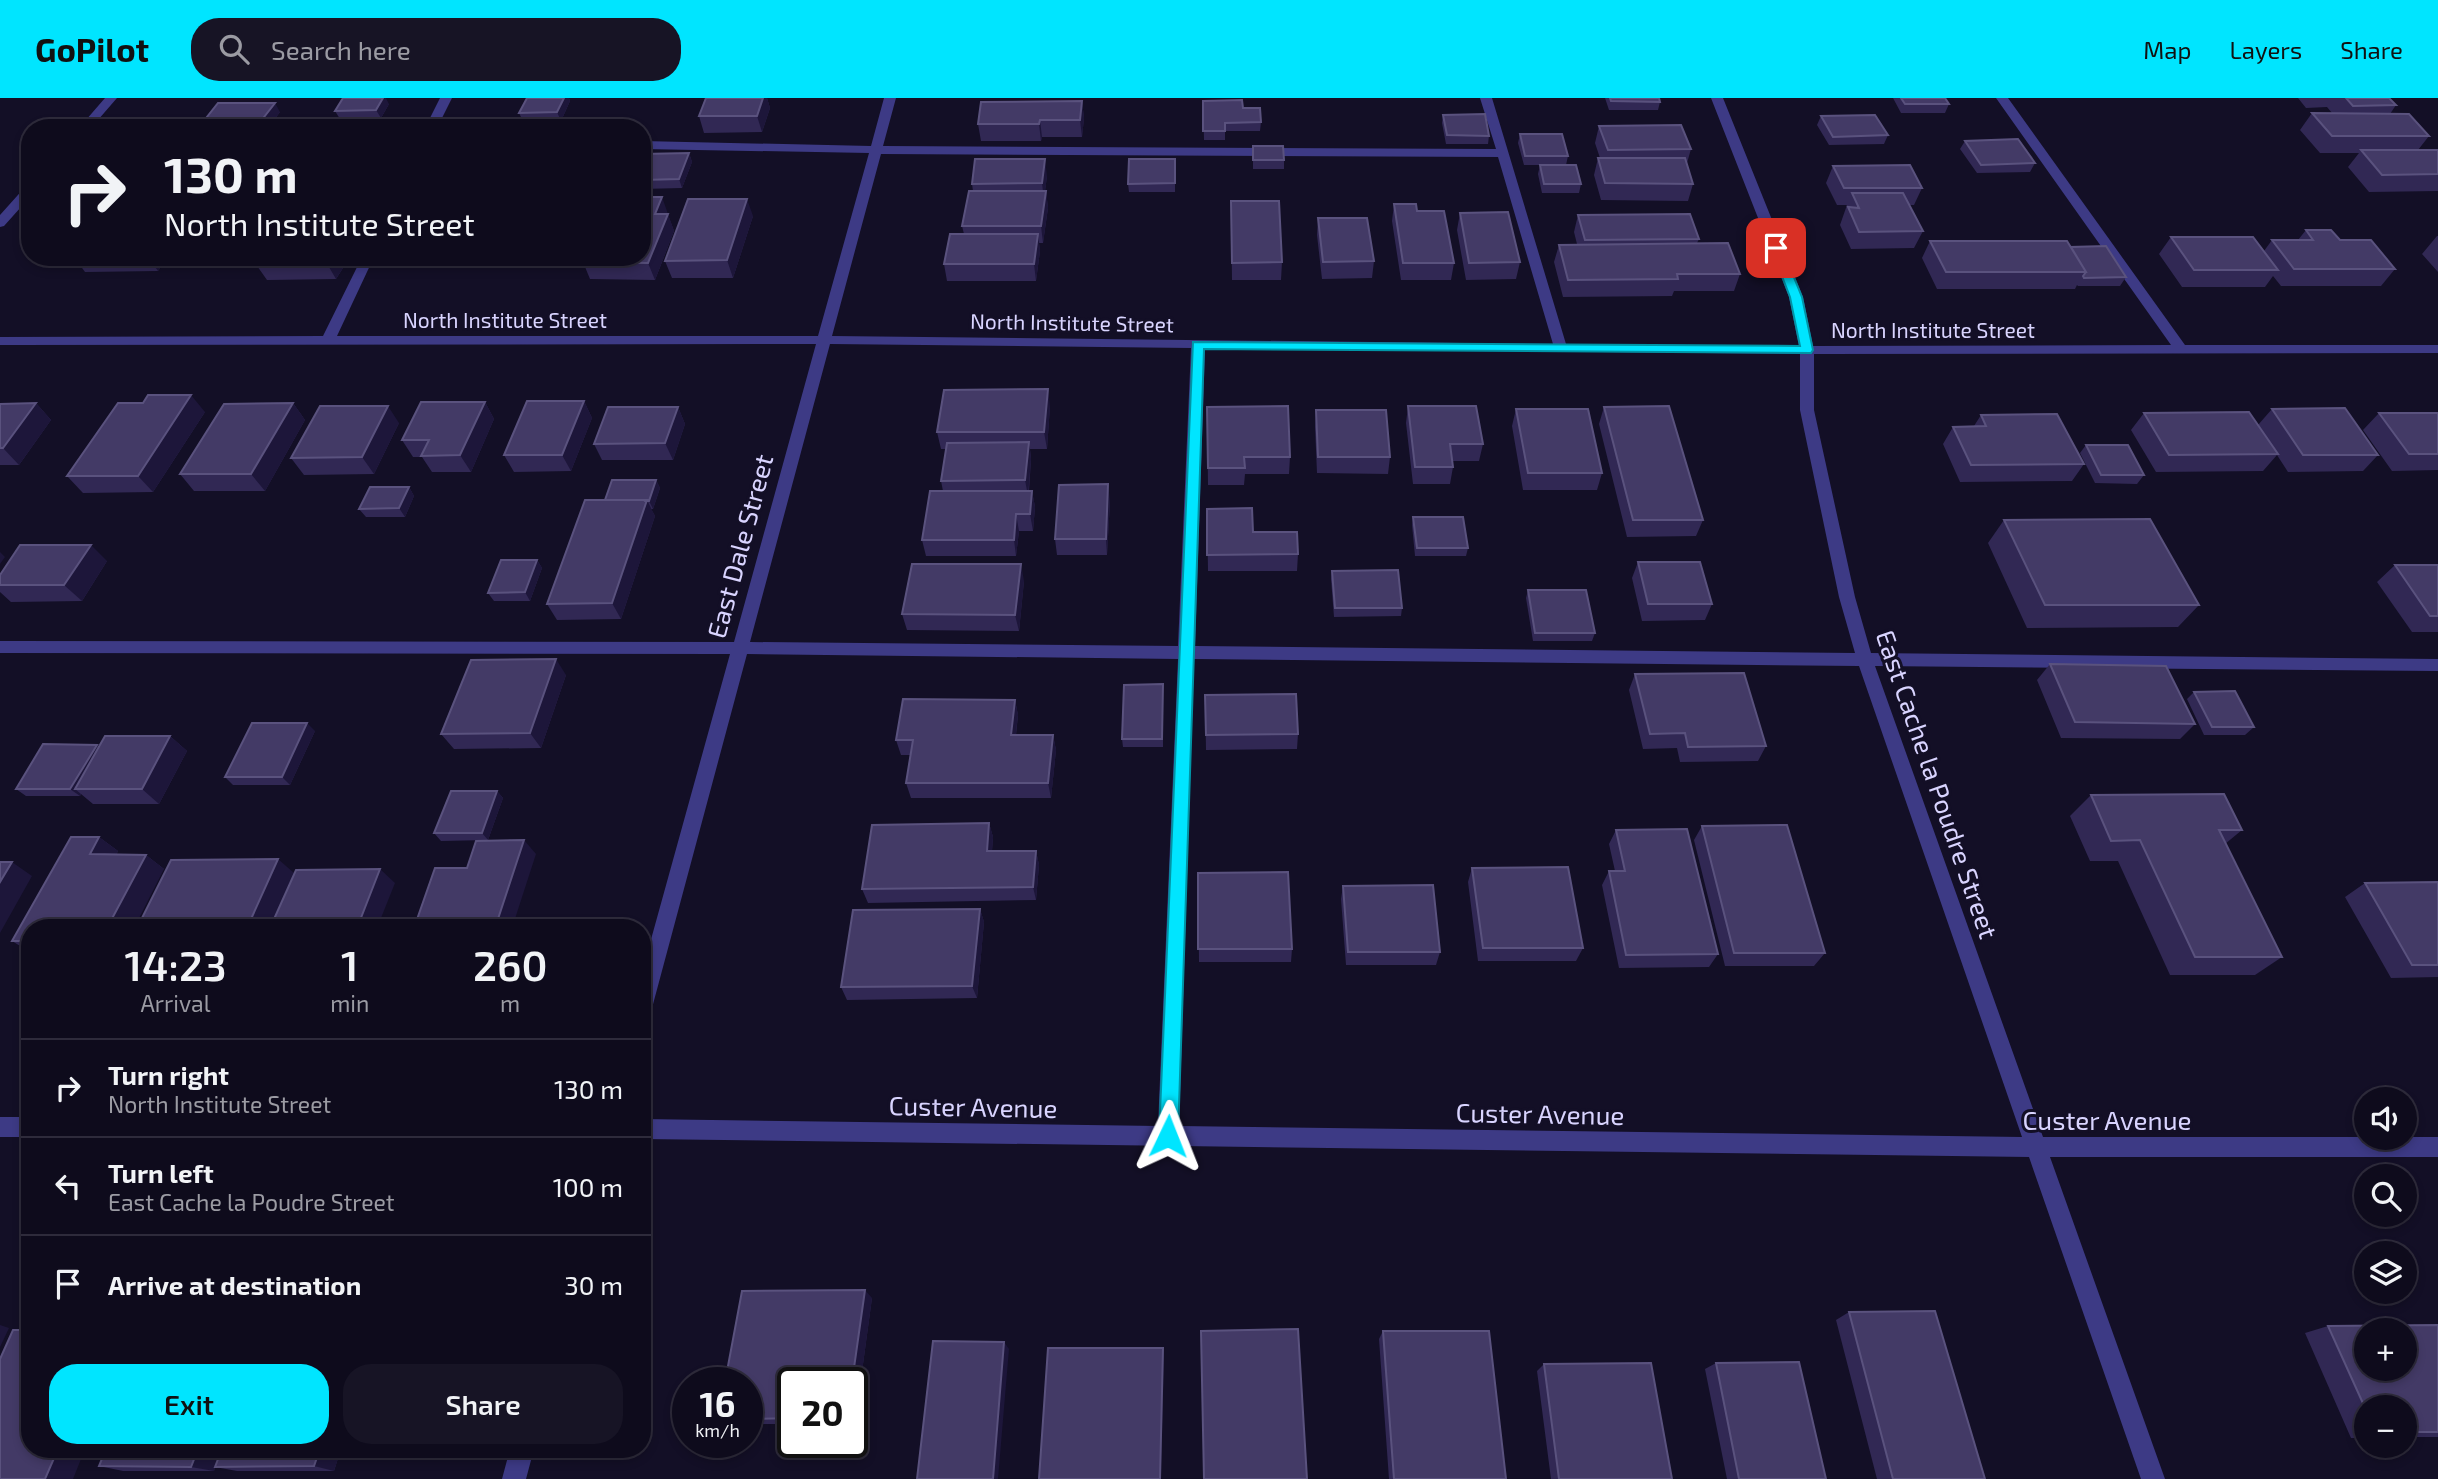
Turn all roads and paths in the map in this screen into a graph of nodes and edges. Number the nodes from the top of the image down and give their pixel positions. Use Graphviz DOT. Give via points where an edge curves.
graph roads {
  1 [pos="111,98"];
  2 [pos="446,98"];
  3 [pos="890,98"];
  4 [pos="1486,98"];
  5 [pos="1717,98"];
  6 [pos="2002,98"];
  7 [pos="93,119"];
  8 [pos="436,119"];
  9 [pos="651,145"];
  10 [pos="876,150"];
  11 [pos="1502,153"];
  12 [pos="21,200"];
  13 [pos="0,223"];
  14 [pos="365,266"];
  15 [pos="824,340"];
  16 [pos="0,341"];
  17 [pos="328,341"];
  18 [pos="1198,345"];
  19 [pos="1562,348"];
  20 [pos="2438,349"];
  21 [pos="1807,350"];
  22 [pos="2182,350"];
  23 [pos="0,647"];
  24 [pos="740,648"];
  25 [pos="1186,654"];
  26 [pos="1865,661"];
  27 [pos="2438,665"];
  28 [pos="651,975"];
  29 [pos="0,1127"];
  30 [pos="21,1127"];
  31 [pos="651,1129"];
  32 [pos="1168,1136"];
  33 [pos="2038,1147"];
  34 [pos="2438,1147"];
  35 [pos="520,1458"];
  36 [pos="514,1479"];
  37 [pos="2153,1479"];
  1 -- 7 [label="street"];
  2 -- 8 [label="street"];
  3 -- 10 [label="street, East Dale Street"];
  4 -- 11 [label="street"];
  5 -- 21 [label="street, East Cache la Poudre Street" via="1796,297"];
  6 -- 22 [label="street"];
  9 -- 10 [label="street"];
  10 -- 11 [label="street"];
  10 -- 15 [label="street, East Dale Street"];
  11 -- 19 [label="street"];
  12 -- 13 [label="street"];
  14 -- 17 [label="street"];
  15 -- 17 [label="street, North Institute Street"];
  15 -- 18 [label="street, North Institute Street"];
  15 -- 24 [label="street, East Dale Street"];
  16 -- 17 [label="street, North Institute Street"];
  18 -- 19 [label="street, North Institute Street"];
  18 -- 25 [label="street"];
  19 -- 21 [label="street, North Institute Street"];
  20 -- 22 [label="street, North Institute Street"];
  21 -- 22 [label="street, North Institute Street"];
  21 -- 26 [label="street, East Cache la Poudre Street" via="1807,410"];
  23 -- 24 [label="street"];
  24 -- 25 [label="street"];
  24 -- 28 [label="street, East Dale Street"];
  25 -- 26 [label="street"];
  25 -- 32 [label="street"];
  26 -- 27 [label="street"];
  26 -- 33 [label="street, East Cache la Poudre Street"];
  29 -- 30 [label="street"];
  31 -- 32 [label="street, Custer Avenue"];
  32 -- 33 [label="street, Custer Avenue"];
  33 -- 34 [label="street, Custer Avenue"];
  33 -- 37 [label="street, East Cache la Poudre Street"];
  35 -- 36 [label="street"];
}
